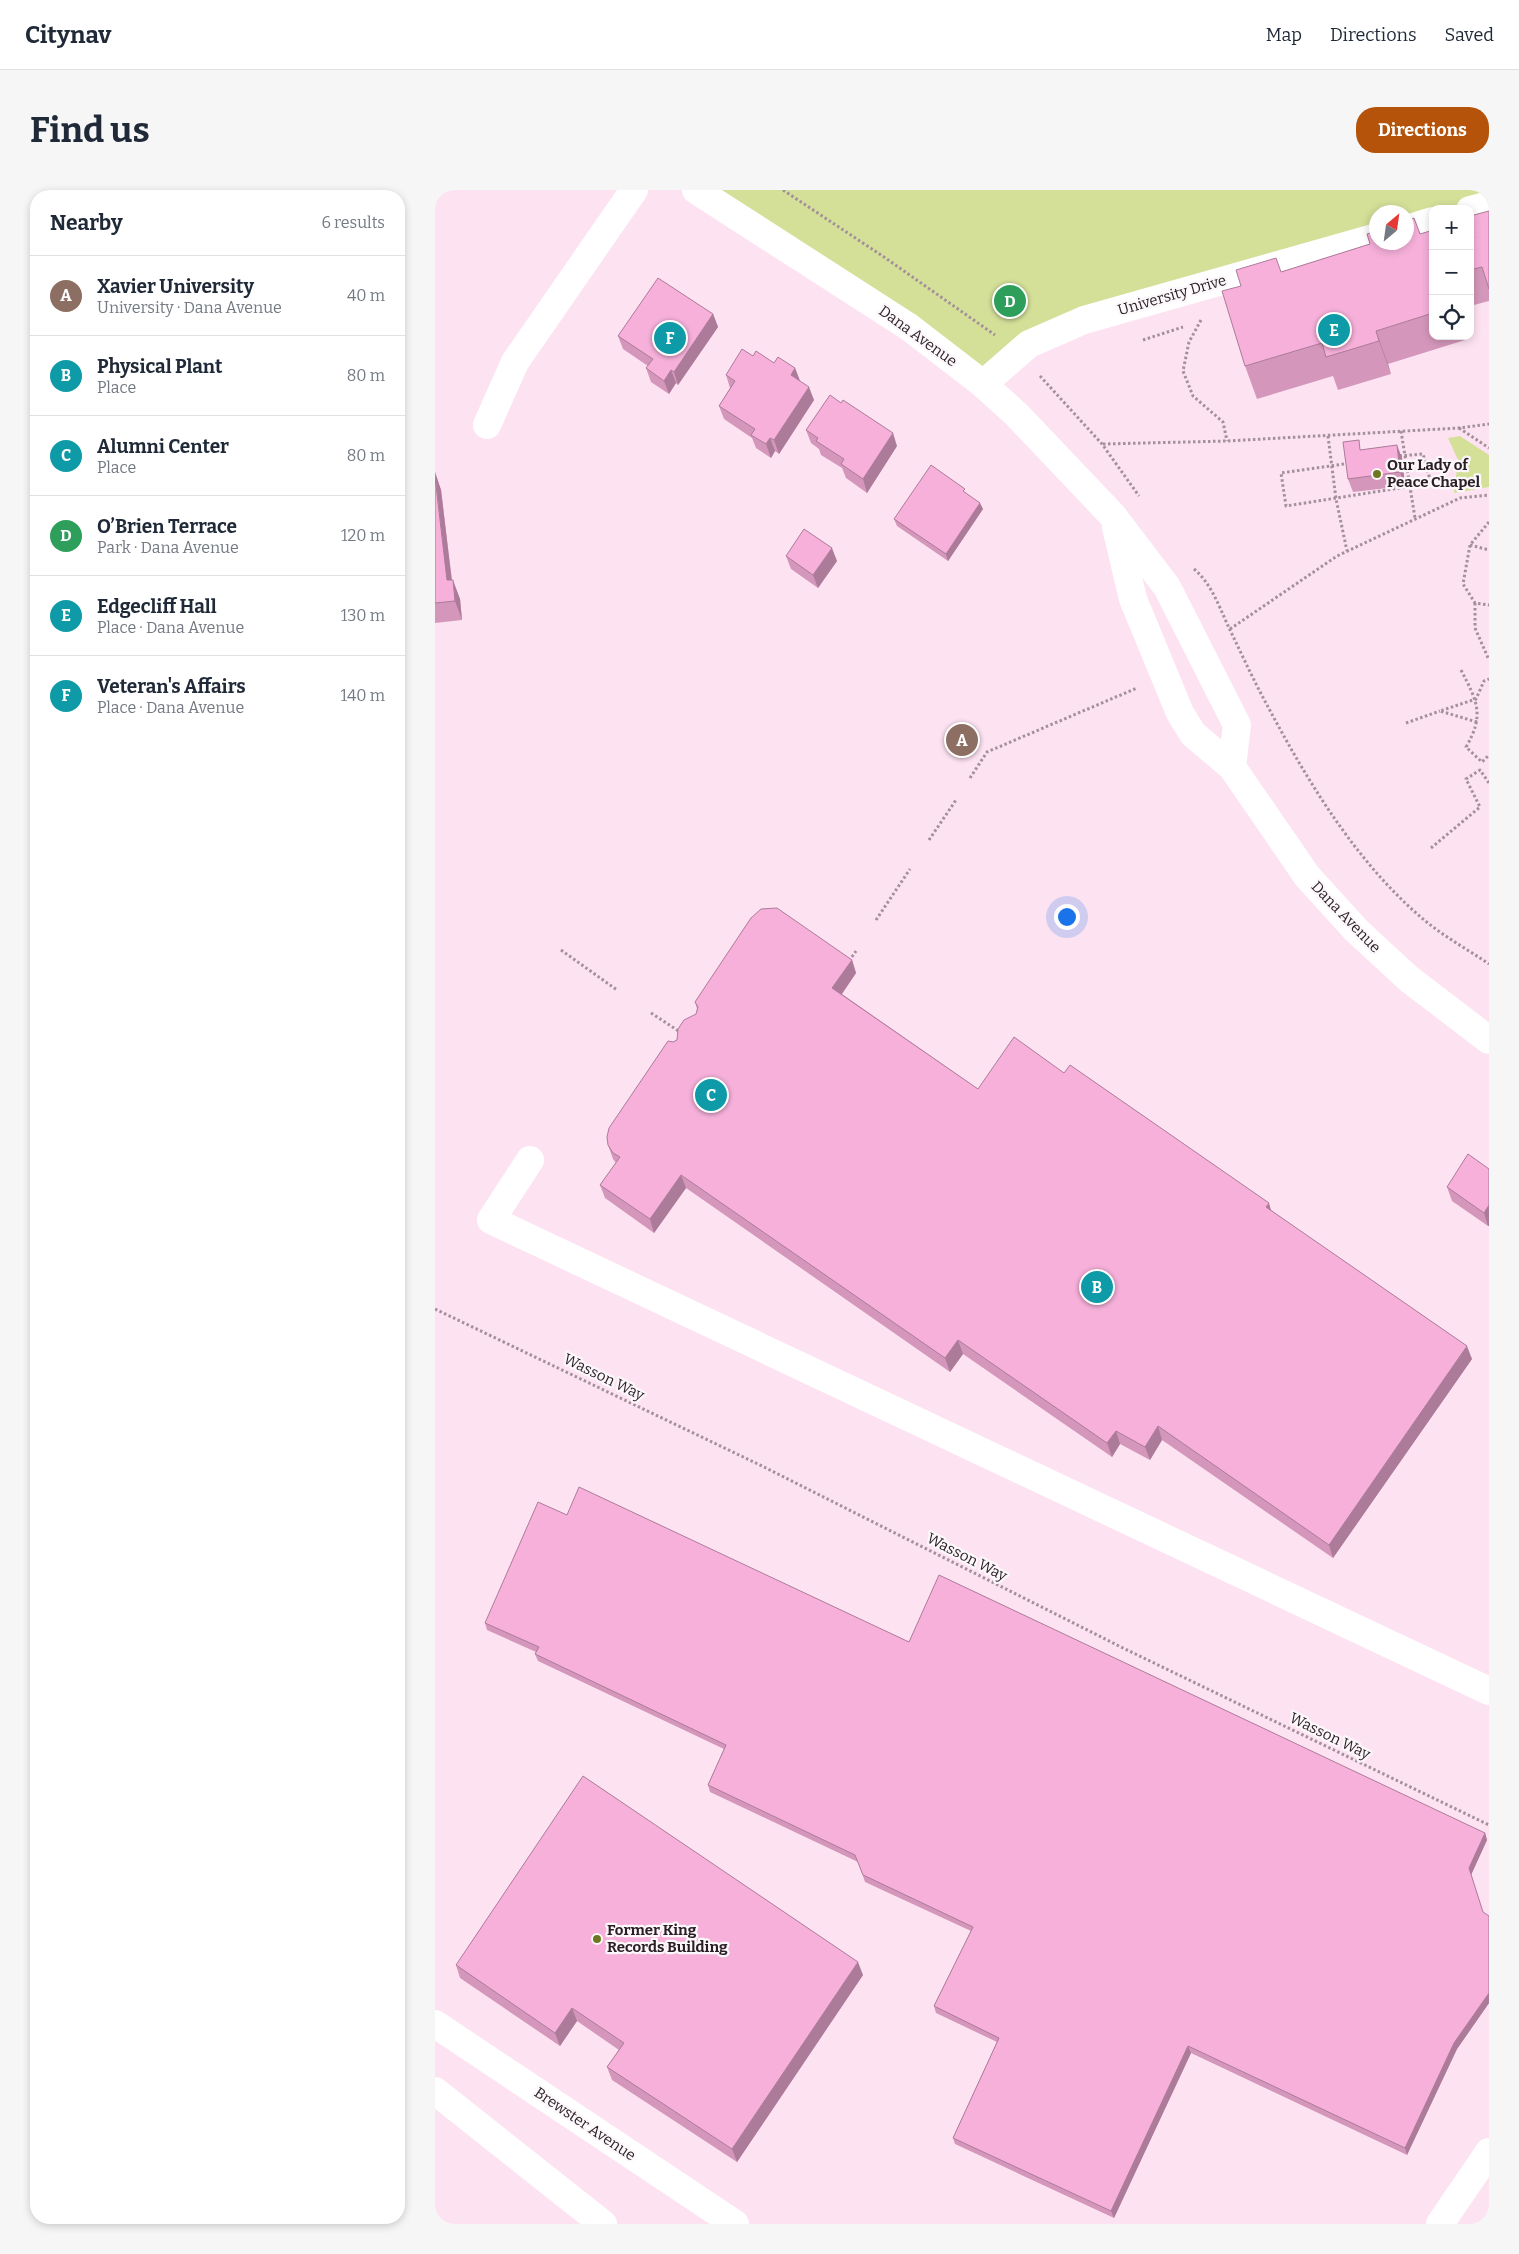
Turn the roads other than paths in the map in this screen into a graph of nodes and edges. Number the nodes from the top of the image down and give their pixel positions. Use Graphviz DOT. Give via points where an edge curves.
graph roads {
  1 [pos="634,190"];
  2 [pos="696,190"];
  3 [pos="1489,205"];
  4 [pos="1474,209"];
  5 [pos="1429,222"];
  6 [pos="1414,226"];
  7 [pos="1369,239"];
  8 [pos="983,384"];
  9 [pos="487,426"];
  10 [pos="1113,516"];
  11 [pos="1232,767"];
  12 [pos="1489,1040"];
  13 [pos="530,1160"];
  14 [pos="1489,1691"];
  15 [pos="435,2024"];
  16 [pos="435,2091"];
  17 [pos="1489,2152"];
  18 [pos="603,2224"];
  19 [pos="735,2224"];
  20 [pos="1440,2224"];
  1 -- 9 [label="main road" via="515,362"];
  2 -- 8 [label="main road, Dana Avenue" via="909,328"];
  3 -- 4 [label="main road"];
  5 -- 6 [label="main road"];
  7 -- 8 [label="main road, University Drive" via="1084,320 1029,344"];
  8 -- 10 [label="main road, Dana Avenue"];
  10 -- 11 [label="main road, Dana Avenue" via="1133,599 1180,712 1193,734"];
  10 -- 11 [label="main road, Dana Avenue" via="1167,587 1237,725"];
  11 -- 12 [label="main road, Dana Avenue" via="1307,876 1356,930 1409,979"];
  13 -- 14 [label="main road" via="491,1220"];
  15 -- 19 [label="main road, Brewster Avenue"];
  16 -- 18 [label="main road"];
  17 -- 20 [label="main road"];
}
